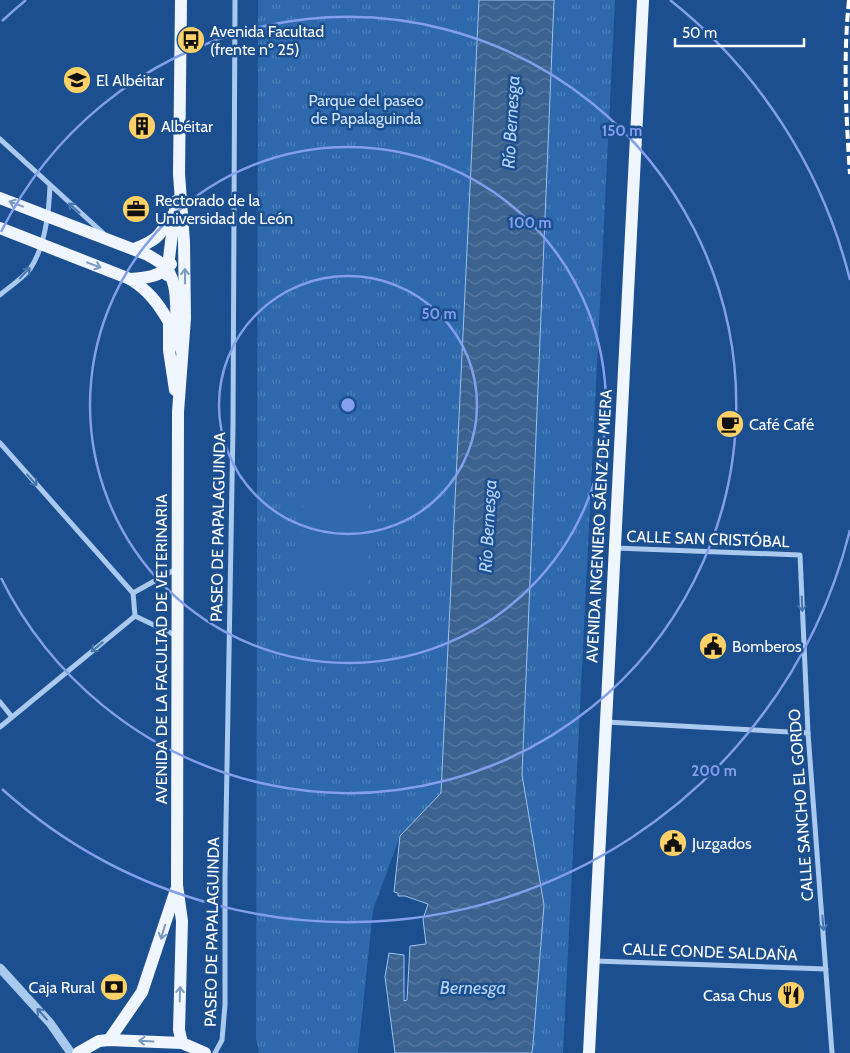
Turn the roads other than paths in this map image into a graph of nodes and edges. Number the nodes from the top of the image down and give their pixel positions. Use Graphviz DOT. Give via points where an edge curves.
graph roads {
  1 [pos="181,0"];
  2 [pos="235,0"];
  3 [pos="642,0"];
  4 [pos="0,139"];
  5 [pos="179,174"];
  6 [pos="50,186"];
  7 [pos="0,198"];
  8 [pos="176,200"];
  9 [pos="49,217"];
  10 [pos="0,228"];
  11 [pos="111,240"];
  12 [pos="184,242"];
  13 [pos="40,244"];
  14 [pos="134,250"];
  15 [pos="167,269"];
  16 [pos="130,279"];
  17 [pos="0,295"];
  18 [pos="168,322"];
  19 [pos="183,354"];
  20 [pos="178,412"];
  21 [pos="0,443"];
  22 [pos="614,548"];
  23 [pos="800,555"];
  24 [pos="178,568"];
  25 [pos="133,594"];
  26 [pos="135,616"];
  27 [pos="178,637"];
  28 [pos="0,702"];
  29 [pos="12,717"];
  30 [pos="605,722"];
  31 [pos="0,727"];
  32 [pos="808,733"];
  33 [pos="177,885"];
  34 [pos="594,961"];
  35 [pos="0,968"];
  36 [pos="826,969"];
  37 [pos="109,1040"];
  38 [pos="182,1043"];
  39 [pos="71,1053"];
  40 [pos="78,1053"];
  41 [pos="205,1053"];
  42 [pos="215,1053"];
  43 [pos="589,1053"];
  44 [pos="832,1053"];
  1 -- 5 [label="main road, AVENIDA DE LA FACULTAD DE VETERINARIA"];
  2 -- 42 [label="street, PASEO DE PAPALAGUINDA" via="225,1005 222,1040"];
  3 -- 22 [label="main road, AVENIDA INGENIERO SÁENZ DE MIERA"];
  4 -- 6 [label="street"];
  5 -- 8 [label="main road, AVENIDA DE LA FACULTAD DE VETERINARIA"];
  5 -- 12 [label="main road, AVENIDA DE LA FACULTAD DE VETERINARIA"];
  6 -- 9 [label="street"];
  11 -- 6 [label="street, one-way"];
  9 -- 7 [label="main road, one-way"];
  8 -- 14 [label="main road" via="162,232 152,242"];
  8 -- 15 [label="main road, AVENIDA DE LA FACULTAD DE VETERINARIA"];
  9 -- 11 [label="main road"];
  9 -- 13 [label="street"];
  10 -- 13 [label="main road"];
  11 -- 14 [label="main road"];
  12 -- 15 [label="main road"];
  19 -- 12 [label="main road, AVENIDA DE LA FACULTAD DE VETERINARIA, one-way" via="186,318"];
  13 -- 16 [label="main road, one-way"];
  17 -- 13 [label="street, one-way" via="29,271"];
  14 -- 15 [label="main road" via="148,255"];
  15 -- 16 [label="main road" via="146,278"];
  15 -- 18 [label="main road, AVENIDA DE LA FACULTAD DE VETERINARIA"];
  15 -- 19 [label="main road" via="174,290 176,336"];
  16 -- 18 [label="main road" via="158,303"];
  18 -- 20 [label="main road, AVENIDA DE LA FACULTAD DE VETERINARIA"];
  19 -- 20 [label="main road, AVENIDA DE LA FACULTAD DE VETERINARIA"];
  20 -- 24 [label="main road, AVENIDA DE LA FACULTAD DE VETERINARIA"];
  21 -- 25 [label="street, one-way"];
  22 -- 23 [label="street, CALLE SAN CRISTÓBAL"];
  22 -- 30 [label="main road, AVENIDA INGENIERO SÁENZ DE MIERA"];
  23 -- 32 [label="street, CALLE SANCHO EL GORDO, one-way"];
  24 -- 25 [label="street"];
  24 -- 27 [label="main road, AVENIDA DE LA FACULTAD DE VETERINARIA"];
  25 -- 26 [label="street"];
  26 -- 27 [label="street"];
  26 -- 29 [label="street, one-way"];
  27 -- 33 [label="main road, AVENIDA DE LA FACULTAD DE VETERINARIA"];
  28 -- 29 [label="street"];
  29 -- 31 [label="street"];
  30 -- 32 [label="street"];
  30 -- 34 [label="main road, AVENIDA INGENIERO SÁENZ DE MIERA"];
  32 -- 36 [label="street, CALLE SANCHO EL GORDO, one-way"];
  33 -- 37 [label="main road, AVENIDA DE LA FACULTAD DE VETERINARIA, one-way" via="142,992"];
  38 -- 33 [label="main road, AVENIDA DE LA FACULTAD DE VETERINARIA, one-way" via="179,1030 182,920"];
  34 -- 36 [label="street, CALLE CONDE SALDAÑA"];
  34 -- 43 [label="main road, AVENIDA INGENIERO SÁENZ DE MIERA"];
  39 -- 35 [label="street, one-way" via="50,1023"];
  36 -- 44 [label="street, CALLE SANCHO EL GORDO"];
  38 -- 37 [label="main road, one-way"];
  37 -- 40 [label="main road" via="99,1041"];
  38 -- 41 [label="main road"];
}
